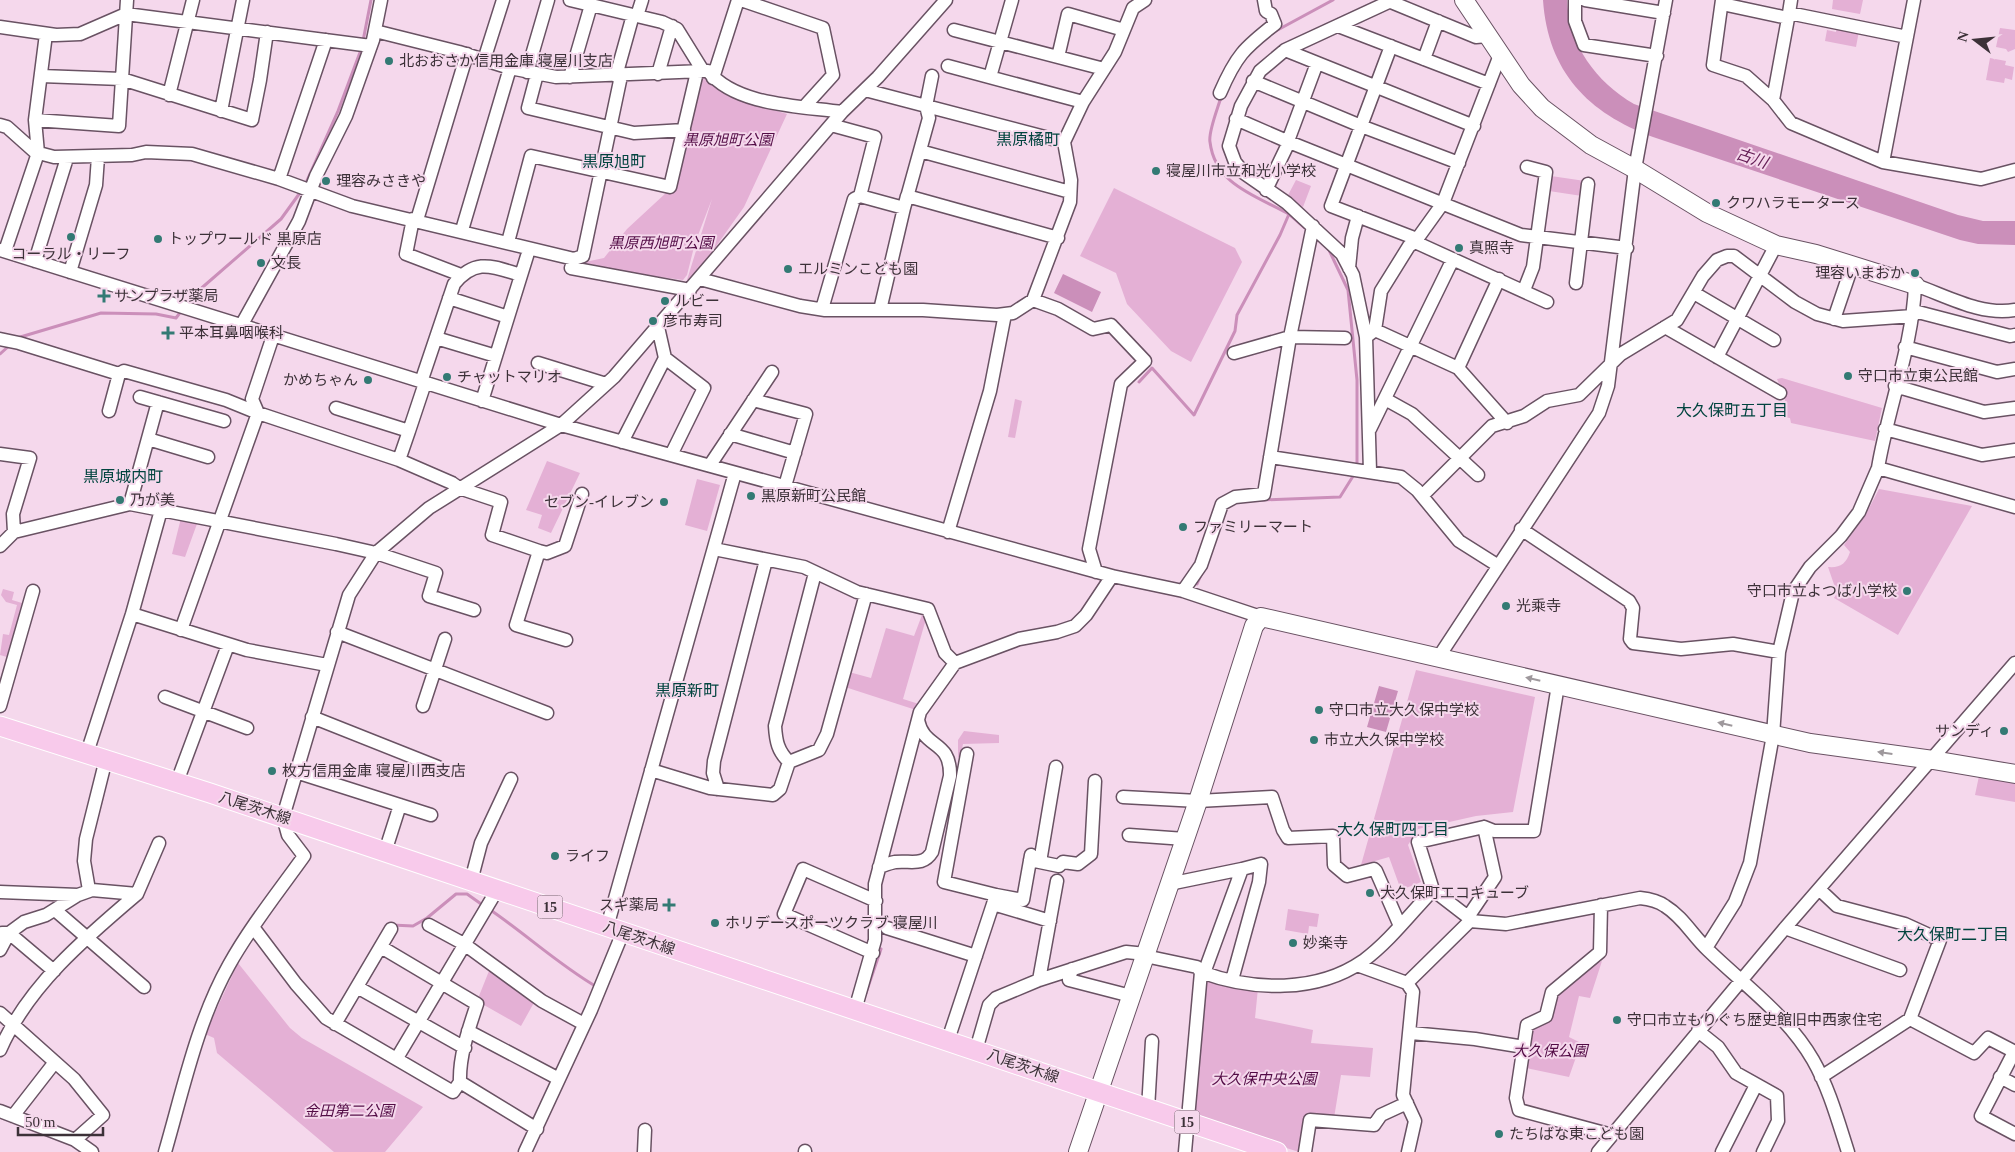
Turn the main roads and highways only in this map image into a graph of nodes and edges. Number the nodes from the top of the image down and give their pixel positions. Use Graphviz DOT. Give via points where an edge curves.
graph roads {
  1 [pos="0,726"];
  2 [pos="1277,1152"];
  1 -- 2 [label="main road, 八尾茨木線 / 15" via="283,817"];
}
